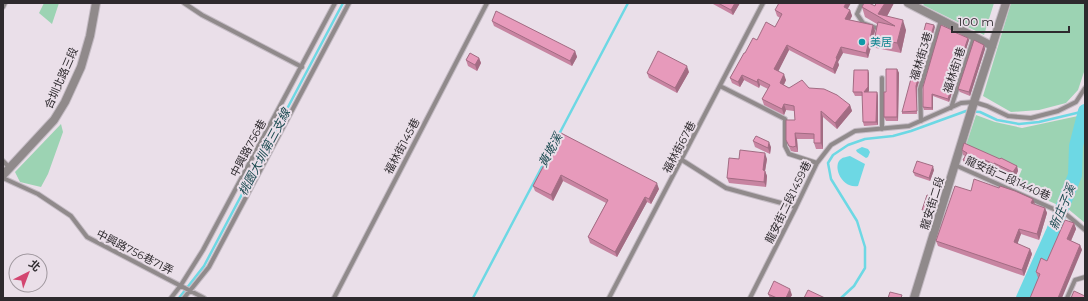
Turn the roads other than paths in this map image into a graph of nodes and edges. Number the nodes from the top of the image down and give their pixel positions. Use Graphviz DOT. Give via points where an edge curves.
graph roads {
  1 [pos="6,3"];
  2 [pos="96,3"];
  3 [pos="184,3"];
  4 [pos="336,3"];
  5 [pos="349,3"];
  6 [pos="487,3"];
  7 [pos="763,3"];
  8 [pos="862,3"];
  9 [pos="908,3"];
  10 [pos="1006,3"];
  11 [pos="3,7"];
  12 [pos="941,20"];
  13 [pos="878,34"];
  14 [pos="974,37"];
  15 [pos="992,46"];
  16 [pos="302,67"];
  17 [pos="882,78"];
  18 [pos="720,86"];
  19 [pos="1085,88"];
  20 [pos="974,102"];
  21 [pos="951,108"];
  22 [pos="921,121"];
  23 [pos="882,129"];
  24 [pos="682,160"];
  25 [pos="3,161"];
  26 [pos="817,163"];
  27 [pos="955,165"];
  28 [pos="10,168"];
  29 [pos="3,177"];
  30 [pos="796,207"];
  31 [pos="1085,230"];
  32 [pos="1085,277"];
  33 [pos="181,285"];
  34 [pos="190,290"];
  35 [pos="171,298"];
  36 [pos="184,298"];
  37 [pos="204,298"];
  38 [pos="334,298"];
  39 [pos="609,298"];
  40 [pos="750,298"];
  41 [pos="914,298"];
  42 [pos="1067,298"];
  1 -- 11 [label="lane"];
  2 -- 28 [label="street, 合圳北路三段" via="90,36 65,102 36,142"];
  3 -- 16 [label="lane"];
  4 -- 16 [label="lane, 中興路756巷"];
  5 -- 34 [label="lane" via="209,268"];
  6 -- 38 [label="lane, 福林街145巷"];
  7 -- 18 [label="lane, 福林街67巷"];
  8 -- 13 [label="lane" via="857,14 863,24 879,28"];
  9 -- 12 [label="street"];
  10 -- 15 [label="street"];
  12 -- 14 [label="street"];
  12 -- 22 [label="lane, 福林街3巷" via="920,89"];
  14 -- 15 [label="street"];
  14 -- 21 [label="lane, 福林街1巷"];
  15 -- 20 [label="street"];
  16 -- 33 [label="lane, 中興路756巷" via="203,250"];
  17 -- 23 [label="lane"];
  18 -- 24 [label="lane, 福林街67巷"];
  18 -- 26 [label="lane" via="785,119 785,146 789,154"];
  19 -- 20 [label="lane" via="1076,102 1058,112 1031,118 1008,116"];
  20 -- 21 [label="lane, 龍安街二段1459巷" via="961,103"];
  20 -- 27 [label="street, 龍安街二段"];
  21 -- 22 [label="lane, 龍安街二段1459巷"];
  22 -- 23 [label="lane, 龍安街二段1459巷" via="909,126"];
  23 -- 26 [label="lane, 龍安街二段1459巷" via="855,131 831,145"];
  24 -- 30 [label="lane" via="726,188"];
  24 -- 39 [label="lane, 福林街67巷"];
  25 -- 28 [label="lane"];
  26 -- 30 [label="lane, 龍安街二段1459巷"];
  27 -- 31 [label="lane, 龍安街二段1440巷" via="1067,215"];
  27 -- 41 [label="street, 龍安街二段"];
  28 -- 29 [label="street, 合圳北路三段"];
  29 -- 33 [label="lane, 中興路756巷71弄" via="38,194 70,216 87,237"];
  30 -- 40 [label="lane, 龍安街二段1459巷"];
  32 -- 42 [label="lane" via="1074,280"];
  33 -- 34 [label="lane, 中興路756巷71弄"];
  33 -- 35 [label="lane, 中興路756巷"];
  34 -- 36 [label="lane"];
  34 -- 37 [label="lane, 中興路756巷71弄"];
}
